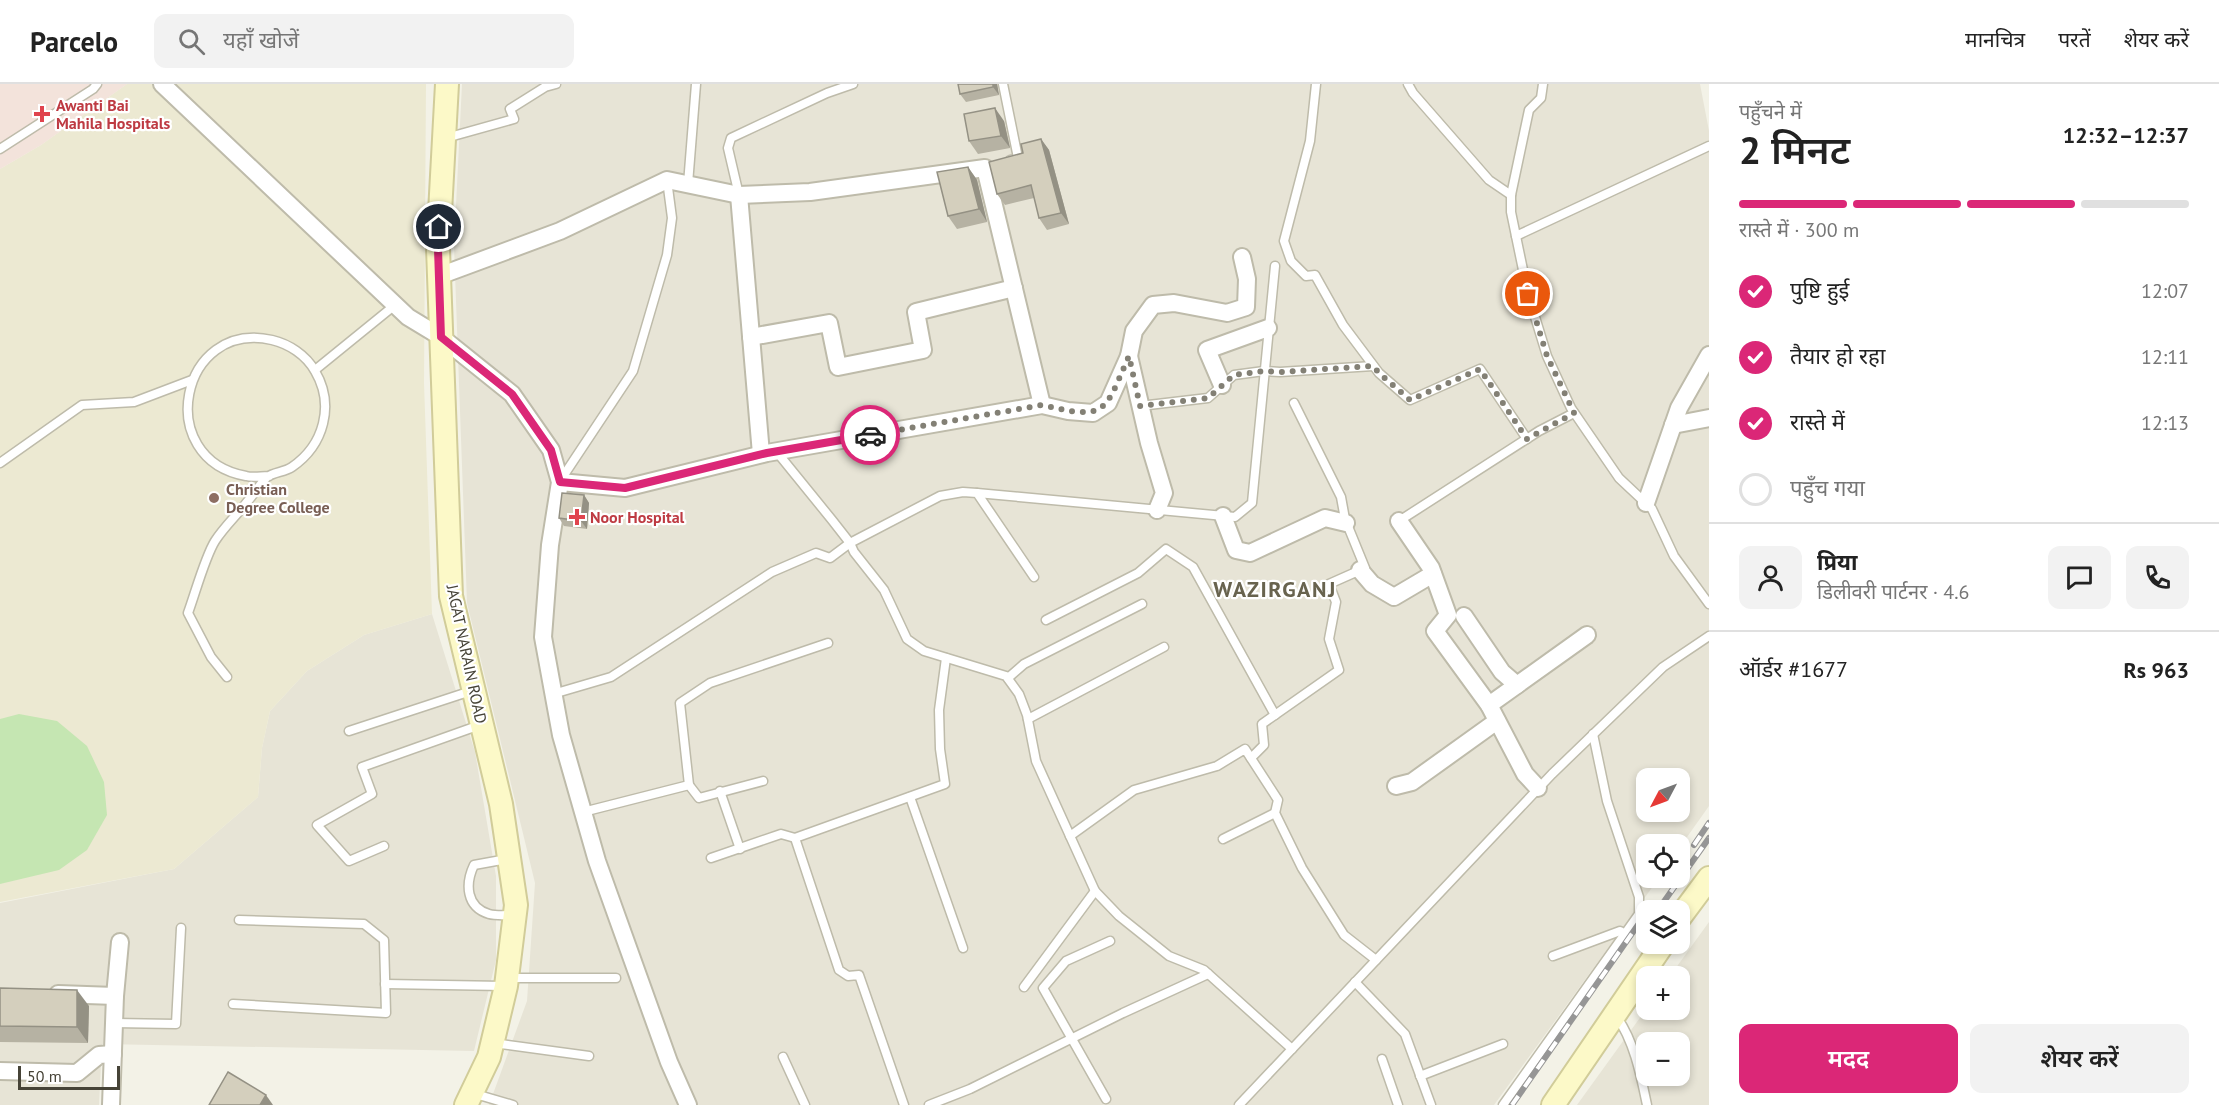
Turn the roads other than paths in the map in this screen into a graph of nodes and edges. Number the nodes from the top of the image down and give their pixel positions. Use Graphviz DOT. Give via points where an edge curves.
graph roads {
  1 [pos="97,84"];
  2 [pos="162,84"];
  3 [pos="447,84"];
  4 [pos="556,84"];
  5 [pos="696,84"];
  6 [pos="853,84"];
  7 [pos="1003,84"];
  8 [pos="1316,84"];
  9 [pos="1408,84"];
  10 [pos="1543,84"];
  11 [pos="444,139"];
  12 [pos="1,146"];
  13 [pos="1709,146"];
  14 [pos="985,168"];
  15 [pos="667,180"];
  16 [pos="688,184"];
  17 [pos="739,195"];
  18 [pos="1511,195"];
  19 [pos="1516,236"];
  20 [pos="1242,257"];
  21 [pos="1275,266"];
  22 [pos="439,276"];
  23 [pos="1014,288"];
  24 [pos="396,305"];
  25 [pos="1227,314"];
  26 [pos="1268,328"];
  27 [pos="441,337"];
  28 [pos="751,337"];
  29 [pos="1230,343"];
  30 [pos="1709,355"];
  31 [pos="1129,356"];
  32 [pos="1373,366"];
  33 [pos="315,370"];
  34 [pos="1264,371"];
  35 [pos="192,380"];
  36 [pos="1222,385"];
  37 [pos="1294,403"];
  38 [pos="1042,405"];
  39 [pos="1140,406"];
  40 [pos="1574,413"];
  41 [pos="1709,418"];
  42 [pos="1673,425"];
  43 [pos="1527,439"];
  44 [pos="768,453"];
  45 [pos="0,463"];
  46 [pos="269,476"];
  47 [pos="560,482"];
  48 [pos="976,492"];
  49 [pos="1646,503"];
  50 [pos="1157,510"];
  51 [pos="1223,516"];
  52 [pos="1400,521"];
  53 [pos="1346,523"];
  54 [pos="849,543"];
  55 [pos="1360,570"];
  56 [pos="1433,574"];
  57 [pos="1034,576"];
  58 [pos="1142,604"];
  59 [pos="1709,604"];
  60 [pos="1464,616"];
  61 [pos="1046,620"];
  62 [pos="1587,635"];
  63 [pos="1709,636"];
  64 [pos="828,643"];
  65 [pos="1164,647"];
  66 [pos="946,658"];
  67 [pos="226,677"];
  68 [pos="1008,678"];
  69 [pos="1517,685"];
  70 [pos="475,689"];
  71 [pos="553,694"];
  72 [pos="1489,705"];
  73 [pos="1275,715"];
  74 [pos="1028,719"];
  75 [pos="1497,721"];
  76 [pos="483,723"];
  77 [pos="350,731"];
  78 [pos="1593,734"];
  79 [pos="1251,758"];
  80 [pos="763,781"];
  81 [pos="688,785"];
  82 [pos="1396,786"];
  83 [pos="1538,788"];
  84 [pos="720,791"];
  85 [pos="909,797"];
  86 [pos="583,812"];
  87 [pos="1275,813"];
  88 [pos="1070,836"];
  89 [pos="795,838"];
  90 [pos="1223,839"];
  91 [pos="384,846"];
  92 [pos="740,849"];
  93 [pos="711,858"];
  94 [pos="509,859"];
  95 [pos="1709,878"];
  96 [pos="1095,891"];
  97 [pos="1690,904"];
  98 [pos="514,915"];
  99 [pos="239,920"];
  100 [pos="180,928"];
  101 [pos="1625,934"];
  102 [pos="1110,941"];
  103 [pos="120,942"];
  104 [pos="963,948"];
  105 [pos="1656,954"];
  106 [pos="1553,956"];
  107 [pos="1376,960"];
  108 [pos="1209,974"];
  109 [pos="616,978"];
  110 [pos="506,982"];
  111 [pos="1355,982"];
  112 [pos="385,984"];
  113 [pos="1024,987"];
  114 [pos="46,994"];
  115 [pos="115,996"];
  116 [pos="232,1004"];
  117 [pos="1615,1015"];
  118 [pos="114,1023"];
  119 [pos="1072,1039"];
  120 [pos="492,1043"];
  121 [pos="1503,1044"];
  122 [pos="1292,1049"];
  123 [pos="113,1054"];
  124 [pos="588,1056"];
  125 [pos="783,1057"];
  126 [pos="1382,1059"];
  127 [pos="0,1071"];
  128 [pos="1420,1076"];
  129 [pos="469,1099"];
  130 [pos="1106,1099"];
  131 [pos="111,1105"];
  132 [pos="513,1105"];
  133 [pos="688,1105"];
  134 [pos="805,1105"];
  135 [pos="904,1105"];
  136 [pos="929,1105"];
  137 [pos="1239,1105"];
  138 [pos="1398,1105"];
  139 [pos="1431,1105"];
  140 [pos="1503,1105"];
  141 [pos="1553,1105"];
  142 [pos="1647,1105"];
  1 -- 12 [label="lane"];
  2 -- 24 [label="street"];
  3 -- 11 [label="street, JAGAT NARAIN ROAD"];
  4 -- 11 [label="lane" via="510,109 514,119"];
  5 -- 16 [label="lane"];
  6 -- 17 [label="lane" via="731,138 728,148"];
  7 -- 14 [label="lane" via="1018,158"];
  8 -- 32 [label="lane" via="1310,141 1284,242 1291,261 1306,276 1315,275 1343,325"];
  9 -- 18 [label="lane" via="1490,180"];
  10 -- 18 [label="lane" via="1541,98 1529,110"];
  11 -- 22 [label="street, JAGAT NARAIN ROAD"];
  13 -- 19 [label="lane"];
  14 -- 17 [label="street" via="810,192"];
  14 -- 23 [label="street"];
  15 -- 16 [label="street"];
  15 -- 22 [label="street" via="560,231"];
  15 -- 47 [label="lane" via="672,218 667,255 633,371"];
  16 -- 17 [label="street"];
  17 -- 28 [label="street"];
  18 -- 19 [label="lane"];
  19 -- 40 [label="lane" via="1547,356"];
  20 -- 25 [label="street" via="1247,279 1246,307"];
  21 -- 26 [label="lane"];
  22 -- 27 [label="street, JAGAT NARAIN ROAD"];
  23 -- 28 [label="street" via="916,312 923,350 838,367 829,323"];
  23 -- 38 [label="street"];
  24 -- 27 [label="street"];
  24 -- 33 [label="lane"];
  25 -- 29 [label="street"];
  25 -- 31 [label="street" via="1174,303 1153,305 1134,331"];
  26 -- 29 [label="street"];
  26 -- 34 [label="lane"];
  27 -- 47 [label="street" via="512,394 551,450"];
  27 -- 70 [label="street, JAGAT NARAIN ROAD" via="451,596"];
  28 -- 44 [label="street"];
  29 -- 36 [label="street" via="1207,350"];
  30 -- 42 [label="street"];
  31 -- 38 [label="street" via="1108,403 1093,413"];
  31 -- 39 [label="street"];
  32 -- 34 [label="lane"];
  32 -- 43 [label="lane" via="1410,400 1480,369"];
  33 -- 35 [label="lane" via="291,348 261,338 240,340 220,348"];
  33 -- 46 [label="lane" via="324,391 326,413 320,436 308,455 290,469"];
  34 -- 36 [label="lane" via="1234,375"];
  34 -- 51 [label="lane" via="1252,503 1235,517"];
  35 -- 45 [label="lane" via="134,402 82,405"];
  35 -- 46 [label="lane" via="187,400 188,422 209,459 227,471 247,477"];
  36 -- 39 [label="lane" via="1208,398"];
  37 -- 53 [label="lane" via="1341,496"];
  38 -- 44 [label="street"];
  39 -- 50 [label="street" via="1164,493"];
  40 -- 43 [label="lane"];
  40 -- 49 [label="lane" via="1619,478"];
  41 -- 42 [label="street"];
  42 -- 49 [label="street"];
  43 -- 52 [label="lane"];
  44 -- 47 [label="street" via="625,488"];
  44 -- 54 [label="lane"];
  46 -- 67 [label="lane" via="214,542 188,613"];
  47 -- 71 [label="street" via="550,545 543,637"];
  48 -- 50 [label="lane"];
  48 -- 54 [label="lane" via="940,496"];
  48 -- 57 [label="lane"];
  49 -- 59 [label="lane" via="1674,556"];
  50 -- 51 [label="lane"];
  51 -- 53 [label="street" via="1236,550 1250,553 1325,518"];
  52 -- 56 [label="street"];
  53 -- 55 [label="lane" via="1365,568"];
  54 -- 66 [label="lane" via="884,590 907,639 924,651"];
  54 -- 71 [label="lane" via="830,558 816,553 772,572 611,677"];
  55 -- 56 [label="street" via="1372,584 1394,597"];
  55 -- 73 [label="lane" via="1329,584 1336,602 1329,639 1339,670"];
  56 -- 72 [label="street" via="1448,615 1435,631"];
  58 -- 68 [label="lane" via="1024,664"];
  60 -- 69 [label="street" via="1502,672"];
  61 -- 73 [label="lane" via="1138,573 1166,549 1193,567"];
  62 -- 69 [label="street"];
  63 -- 78 [label="lane" via="1663,667"];
  64 -- 81 [label="lane" via="710,683 680,703"];
  65 -- 74 [label="lane"];
  66 -- 68 [label="lane"];
  66 -- 85 [label="lane" via="939,710 945,784"];
  68 -- 74 [label="lane"];
  69 -- 72 [label="street"];
  70 -- 76 [label="street, JAGAT NARAIN ROAD"];
  70 -- 77 [label="lane"];
  71 -- 86 [label="street"];
  72 -- 75 [label="street"];
  73 -- 79 [label="lane" via="1262,724 1264,745"];
  74 -- 88 [label="lane" via="1036,761"];
  75 -- 82 [label="street" via="1412,782"];
  75 -- 83 [label="street" via="1525,774"];
  76 -- 91 [label="lane" via="362,767 372,794 316,825 350,861"];
  76 -- 94 [label="street, JAGAT NARAIN ROAD"];
  78 -- 83 [label="lane"];
  78 -- 101 [label="lane" via="1606,801 1638,897 1639,915"];
  79 -- 87 [label="lane" via="1278,800"];
  79 -- 88 [label="lane" via="1245,749 1217,766 1134,790"];
  80 -- 84 [label="lane"];
  81 -- 84 [label="lane" via="699,798"];
  81 -- 86 [label="lane"];
  83 -- 107 [label="lane"];
  84 -- 92 [label="lane"];
  85 -- 89 [label="lane"];
  85 -- 104 [label="lane"];
  86 -- 133 [label="street" via="665,1051"];
  87 -- 90 [label="lane"];
  87 -- 107 [label="lane" via="1302,868 1344,935"];
  88 -- 96 [label="lane"];
  89 -- 92 [label="lane" via="781,834"];
  89 -- 135 [label="lane" via="839,970 848,976 859,975"];
  92 -- 93 [label="lane"];
  94 -- 98 [label="street, JAGAT NARAIN ROAD"];
  94 -- 98 [label="lane" via="474,865 468,877 468,894 475,907 490,915"];
  95 -- 97 [label="street"];
  96 -- 108 [label="lane" via="1169,957"];
  96 -- 113 [label="lane"];
  98 -- 110 [label="street, JAGAT NARAIN ROAD"];
  99 -- 112 [label="lane" via="364,924 384,940"];
  100 -- 118 [label="lane" via="176,1024"];
  101 -- 106 [label="lane" via="1620,931"];
  101 -- 140 [label="lane"];
  102 -- 119 [label="lane" via="1066,961 1043,988"];
  103 -- 115 [label="street"];
  105 -- 117 [label="street"];
  107 -- 111 [label="lane"];
  108 -- 119 [label="lane"];
  108 -- 122 [label="lane"];
  109 -- 110 [label="lane"];
  110 -- 112 [label="lane"];
  110 -- 120 [label="street, JAGAT NARAIN ROAD"];
  111 -- 122 [label="lane"];
  111 -- 128 [label="lane" via="1405,1034"];
  112 -- 116 [label="lane" via="386,1013"];
  114 -- 115 [label="street"];
  115 -- 118 [label="street"];
  117 -- 141 [label="street"];
  117 -- 142 [label="lane" via="1624,1026"];
  118 -- 123 [label="street"];
  119 -- 130 [label="lane"];
  119 -- 136 [label="lane"];
  120 -- 124 [label="lane"];
  120 -- 129 [label="street, JAGAT NARAIN ROAD"];
  121 -- 128 [label="lane"];
  122 -- 137 [label="lane"];
  123 -- 127 [label="street" via="99,1055 77,1072"];
  123 -- 131 [label="street"];
  125 -- 134 [label="lane"];
  126 -- 138 [label="lane"];
  128 -- 139 [label="lane"];
  129 -- 132 [label="lane"];
}
